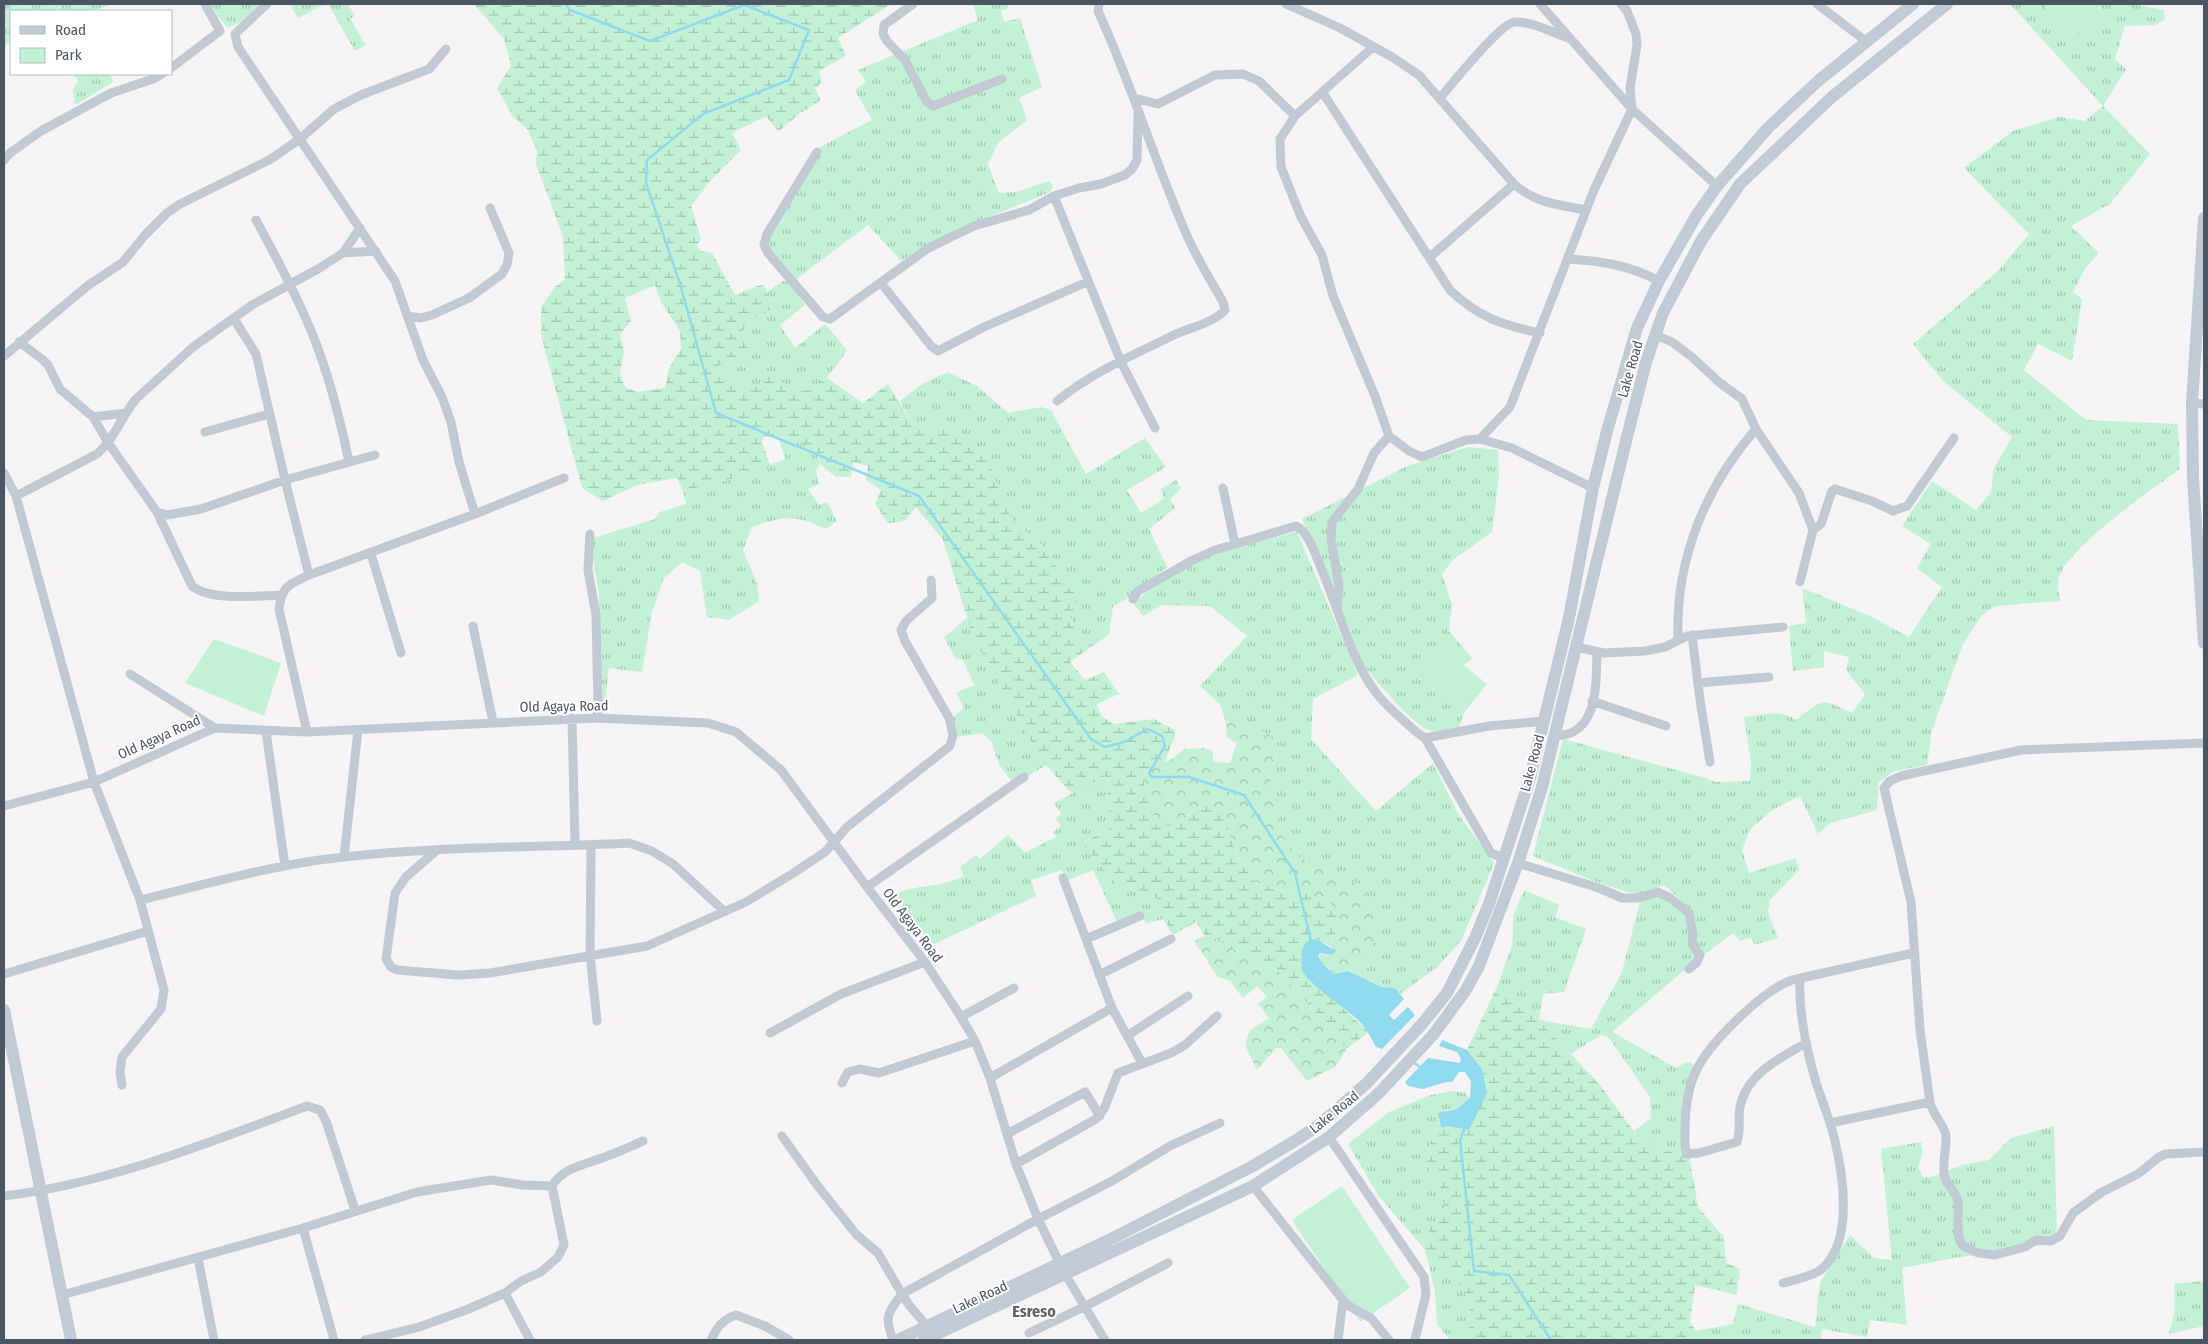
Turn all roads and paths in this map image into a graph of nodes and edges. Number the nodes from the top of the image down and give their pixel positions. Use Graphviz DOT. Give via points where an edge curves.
graph roads {
  1 [pos="205,4"];
  2 [pos="267,4"];
  3 [pos="913,4"];
  4 [pos="1099,4"];
  5 [pos="1286,4"];
  6 [pos="1540,4"];
  7 [pos="1622,4"];
  8 [pos="1817,4"];
  9 [pos="1913,4"];
  10 [pos="1947,4"];
  11 [pos="220,31"];
  12 [pos="235,34"];
  13 [pos="1571,39"];
  14 [pos="1867,42"];
  15 [pos="1373,47"];
  16 [pos="446,49"];
  17 [pos="172,67"];
  18 [pos="160,75"];
  19 [pos="1002,79"];
  20 [pos="1323,93"];
  21 [pos="1134,98"];
  22 [pos="1440,98"];
  23 [pos="1632,109"];
  24 [pos="1138,114"];
  25 [pos="1294,116"];
  26 [pos="301,138"];
  27 [pos="817,152"];
  28 [pos="4,160"];
  29 [pos="1514,184"];
  30 [pos="1717,186"];
  31 [pos="1054,196"];
  32 [pos="490,208"];
  33 [pos="1586,210"];
  34 [pos="2204,218"];
  35 [pos="256,220"];
  36 [pos="360,228"];
  37 [pos="376,251"];
  38 [pos="343,253"];
  39 [pos="1430,258"];
  40 [pos="1568,259"];
  41 [pos="1659,281"];
  42 [pos="1087,282"];
  43 [pos="881,283"];
  44 [pos="290,285"];
  45 [pos="407,316"];
  46 [pos="234,319"];
  47 [pos="2201,321"];
  48 [pos="1540,333"];
  49 [pos="1656,335"];
  50 [pos="19,342"];
  51 [pos="4,356"];
  52 [pos="1120,362"];
  53 [pos="1057,401"];
  54 [pos="2198,404"];
  55 [pos="126,413"];
  56 [pos="269,414"];
  57 [pos="93,417"];
  58 [pos="1155,428"];
  59 [pos="1756,429"];
  60 [pos="205,432"];
  61 [pos="1389,436"];
  62 [pos="1954,438"];
  63 [pos="1480,440"];
  64 [pos="109,444"];
  65 [pos="375,454"];
  66 [pos="349,462"];
  67 [pos="4,473"];
  68 [pos="564,478"];
  69 [pos="2199,479"];
  70 [pos="285,480"];
  71 [pos="1223,488"];
  72 [pos="1593,488"];
  73 [pos="16,496"];
  74 [pos="158,512"];
  75 [pos="476,514"];
  76 [pos="1814,530"];
  77 [pos="590,534"];
  78 [pos="1235,544"];
  79 [pos="371,554"];
  80 [pos="309,575"];
  81 [pos="931,580"];
  82 [pos="1800,582"];
  83 [pos="281,595"];
  84 [pos="1133,599"];
  85 [pos="1337,608"];
  86 [pos="473,626"];
  87 [pos="1782,627"];
  88 [pos="1692,635"];
  89 [pos="1678,639"];
  90 [pos="2204,643"];
  91 [pos="1576,647"];
  92 [pos="1597,652"];
  93 [pos="401,653"];
  94 [pos="130,674"];
  95 [pos="1769,677"];
  96 [pos="1698,683"];
  97 [pos="1592,701"];
  98 [pos="572,718"];
  99 [pos="597,718"];
  100 [pos="1544,720"];
  101 [pos="493,722"];
  102 [pos="1666,726"];
  103 [pos="215,728"];
  104 [pos="358,730"];
  105 [pos="266,731"];
  106 [pos="307,732"];
  107 [pos="1554,736"];
  108 [pos="1425,738"];
  109 [pos="2204,743"];
  110 [pos="1710,762"];
  111 [pos="1024,777"];
  112 [pos="94,782"];
  113 [pos="4,806"];
  114 [pos="834,840"];
  115 [pos="575,844"];
  116 [pos="590,845"];
  117 [pos="437,850"];
  118 [pos="344,856"];
  119 [pos="1504,858"];
  120 [pos="1518,862"];
  121 [pos="285,866"];
  122 [pos="1063,878"];
  123 [pos="867,887"];
  124 [pos="140,900"];
  125 [pos="724,911"];
  126 [pos="1140,916"];
  127 [pos="148,931"];
  128 [pos="1086,939"];
  129 [pos="1171,939"];
  130 [pos="1913,953"];
  131 [pos="590,955"];
  132 [pos="925,962"];
  133 [pos="1689,969"];
  134 [pos="4,974"];
  135 [pos="1098,975"];
  136 [pos="1800,978"];
  137 [pos="1014,988"];
  138 [pos="1188,996"];
  139 [pos="1112,1008"];
  140 [pos="4,1010"];
  141 [pos="1216,1016"];
  142 [pos="962,1017"];
  143 [pos="597,1021"];
  144 [pos="770,1033"];
  145 [pos="1127,1036"];
  146 [pos="975,1041"];
  147 [pos="1806,1043"];
  148 [pos="1142,1063"];
  149 [pos="990,1078"];
  150 [pos="842,1083"];
  151 [pos="122,1085"];
  152 [pos="1930,1102"];
  153 [pos="1100,1116"];
  154 [pos="1220,1123"];
  155 [pos="1830,1123"];
  156 [pos="1007,1134"];
  157 [pos="782,1136"];
  158 [pos="1329,1138"];
  159 [pos="643,1141"];
  160 [pos="2204,1152"];
  161 [pos="1016,1164"];
  162 [pos="552,1186"];
  163 [pos="1253,1186"];
  164 [pos="41,1192"];
  165 [pos="4,1196"];
  166 [pos="355,1210"];
  167 [pos="1038,1219"];
  168 [pos="303,1228"];
  169 [pos="198,1258"];
  170 [pos="1168,1263"];
  171 [pos="1063,1269"];
  172 [pos="1783,1282"];
  173 [pos="505,1293"];
  174 [pos="62,1294"];
  175 [pos="902,1294"];
  176 [pos="1343,1300"];
  177 [pos="1086,1306"];
  178 [pos="927,1326"];
  179 [pos="1029,1333"];
  180 [pos="71,1340"];
  181 [pos="214,1340"];
  182 [pos="334,1340"];
  183 [pos="365,1340"];
  184 [pos="530,1340"];
  185 [pos="711,1340"];
  186 [pos="789,1340"];
  187 [pos="894,1340"];
  188 [pos="898,1340"];
  189 [pos="924,1340"];
  190 [pos="1105,1340"];
  191 [pos="1338,1340"];
  192 [pos="1388,1340"];
  193 [pos="1415,1340"];
  1 -- 11 [label="street"];
  2 -- 12 [label="street"];
  3 -- 19 [label="street" via="884,25 883,34 905,60 927,102 933,106"];
  4 -- 21 [label="street" via="1098,11"];
  5 -- 15 [label="street" via="1319,17"];
  6 -- 13 [label="street"];
  7 -- 23 [label="street" via="1636,34 1630,88"];
  8 -- 14 [label="street"];
  9 -- 14 [label="main road, Lake Road"];
  10 -- 49 [label="main road, Lake Road" via="1802,122 1740,184 1701,241 1663,313"];
  11 -- 12 [label="street"];
  11 -- 17 [label="street"];
  12 -- 26 [label="street" via="246,62"];
  13 -- 22 [label="street" via="1522,22 1507,24"];
  13 -- 23 [label="street"];
  14 -- 30 [label="main road, Lake Road" via="1788,107"];
  15 -- 20 [label="street"];
  15 -- 22 [label="street" via="1419,75"];
  16 -- 26 [label="street" via="429,70 354,98 334,109"];
  18 -- 28 [label="street" via="111,93 41,131"];
  20 -- 25 [label="street"];
  20 -- 39 [label="street"];
  21 -- 24 [label="street"];
  21 -- 25 [label="street" via="1158,104 1215,75 1243,74 1259,81"];
  22 -- 29 [label="street"];
  23 -- 30 [label="street"];
  23 -- 33 [label="street"];
  24 -- 31 [label="street" via="1139,145 1132,169 1101,184"];
  24 -- 52 [label="street" via="1188,238 1225,310 1218,318 1175,334"];
  25 -- 61 [label="street" via="1280,140 1281,167 1301,217 1322,255 1336,304"];
  26 -- 36 [label="street"];
  26 -- 50 [label="street" via="257,168 193,196 168,213 123,262 86,287"];
  27 -- 43 [label="street" via="767,234 764,245 823,318 830,319"];
  29 -- 33 [label="street" via="1543,202"];
  29 -- 39 [label="street"];
  30 -- 41 [label="main road, Lake Road"];
  31 -- 42 [label="street"];
  31 -- 43 [label="street" via="1029,210 974,226 927,249"];
  32 -- 45 [label="street" via="509,253 502,274 469,298 432,315 421,318"];
  33 -- 40 [label="street"];
  34 -- 47 [label="main road"];
  35 -- 44 [label="street"];
  36 -- 37 [label="street"];
  36 -- 38 [label="street"];
  37 -- 38 [label="street"];
  37 -- 45 [label="street" via="395,281"];
  38 -- 44 [label="street"];
  39 -- 48 [label="street" via="1450,290 1474,311 1502,324"];
  40 -- 41 [label="street" via="1611,262"];
  40 -- 48 [label="street"];
  41 -- 72 [label="main road, Lake Road" via="1637,328"];
  42 -- 43 [label="street" via="938,351"];
  42 -- 52 [label="street"];
  44 -- 46 [label="street" via="252,305"];
  44 -- 66 [label="street" via="313,334 339,412"];
  45 -- 75 [label="street" via="451,422 459,462"];
  46 -- 55 [label="street" via="193,347 136,399"];
  46 -- 56 [label="street" via="256,354"];
  47 -- 54 [label="main road"];
  48 -- 63 [label="street" via="1510,406"];
  49 -- 59 [label="street" via="1672,342 1742,399"];
  49 -- 91 [label="main road, Lake Road" via="1609,502"];
  50 -- 51 [label="street"];
  50 -- 57 [label="street" via="48,365 60,389"];
  52 -- 53 [label="street"];
  52 -- 58 [label="street"];
  54 -- 69 [label="main road"];
  55 -- 57 [label="street"];
  55 -- 64 [label="street"];
  56 -- 60 [label="street"];
  56 -- 70 [label="street"];
  57 -- 64 [label="street"];
  59 -- 76 [label="street" via="1799,493"];
  59 -- 89 [label="street" via="1734,456 1707,501 1689,548 1679,591"];
  61 -- 63 [label="street" via="1422,457 1466,440"];
  61 -- 85 [label="street" via="1374,453 1358,489 1332,522 1331,539 1339,586"];
  62 -- 76 [label="street" via="1907,506 1893,511 1835,489 1821,524"];
  63 -- 72 [label="street" via="1512,448"];
  64 -- 73 [label="street" via="97,454"];
  64 -- 74 [label="street"];
  65 -- 66 [label="street"];
  66 -- 70 [label="street"];
  67 -- 73 [label="street"];
  68 -- 75 [label="street"];
  69 -- 90 [label="main road"];
  70 -- 74 [label="street" via="201,509 167,516"];
  70 -- 80 [label="street"];
  71 -- 78 [label="street"];
  72 -- 100 [label="main road, Lake Road" via="1569,618"];
  73 -- 112 [label="street"];
  74 -- 83 [label="street" via="196,590 231,597"];
  75 -- 79 [label="street"];
  76 -- 82 [label="street"];
  77 -- 99 [label="street" via="588,570 596,615"];
  78 -- 84 [label="street" via="1156,580 1138,590"];
  78 -- 85 [label="street" via="1292,526 1298,527 1317,558"];
  79 -- 80 [label="street"];
  79 -- 93 [label="street"];
  80 -- 83 [label="street" via="287,587"];
  81 -- 114 [label="street" via="932,598 906,621 901,630 949,718 953,740 944,752"];
  83 -- 106 [label="street" via="280,609"];
  85 -- 108 [label="street" via="1371,685"];
  86 -- 101 [label="street"];
  87 -- 88 [label="street"];
  88 -- 89 [label="street"];
  88 -- 96 [label="street"];
  89 -- 92 [label="street" via="1665,647 1645,652"];
  91 -- 92 [label="street"];
  91 -- 107 [label="main road, Lake Road"];
  92 -- 97 [label="street"];
  94 -- 103 [label="street"];
  95 -- 96 [label="street"];
  96 -- 110 [label="street"];
  97 -- 102 [label="street"];
  97 -- 107 [label="street" via="1588,716 1579,728 1572,733"];
  98 -- 99 [label="street, Old Agaya Road"];
  98 -- 101 [label="street, Old Agaya Road"];
  98 -- 115 [label="street"];
  99 -- 114 [label="street, Old Agaya Road" via="708,723 736,732 781,770"];
  100 -- 108 [label="street"];
  100 -- 119 [label="main road, Lake Road" via="1530,778"];
  101 -- 104 [label="street, Old Agaya Road"];
  103 -- 105 [label="street, Old Agaya Road"];
  103 -- 112 [label="street, Old Agaya Road"];
  104 -- 106 [label="street, Old Agaya Road"];
  104 -- 118 [label="street"];
  105 -- 106 [label="street, Old Agaya Road"];
  105 -- 121 [label="street"];
  107 -- 120 [label="main road, Lake Road"];
  108 -- 119 [label="street" via="1491,853"];
  109 -- 130 [label="street" via="2021,750 1890,781 1884,788 1908,887"];
  111 -- 123 [label="street"];
  112 -- 113 [label="street, Old Agaya Road"];
  112 -- 124 [label="street"];
  114 -- 123 [label="street, Old Agaya Road"];
  114 -- 125 [label="street" via="825,852 769,889"];
  115 -- 116 [label="street"];
  115 -- 117 [label="street"];
  116 -- 125 [label="street" via="629,843 652,851 673,864"];
  116 -- 131 [label="street"];
  117 -- 118 [label="street"];
  117 -- 131 [label="street" via="406,877 395,893 386,959 391,967 458,975 490,973"];
  118 -- 121 [label="street"];
  119 -- 171 [label="main road, Lake Road" via="1475,938 1447,993 1391,1060 1319,1125 1298,1139"];
  120 -- 133 [label="street" via="1622,898 1638,898 1658,892 1670,898 1687,910 1690,917 1692,944 1700,956"];
  120 -- 158 [label="main road, Lake Road" via="1479,966 1466,990 1433,1035 1399,1073"];
  121 -- 124 [label="street"];
  122 -- 128 [label="street"];
  123 -- 132 [label="street, Old Agaya Road"];
  124 -- 127 [label="street"];
  125 -- 131 [label="street" via="647,946"];
  126 -- 128 [label="street"];
  127 -- 134 [label="street"];
  127 -- 151 [label="street" via="164,990 161,1009 122,1057"];
  128 -- 135 [label="street"];
  129 -- 135 [label="street"];
  130 -- 136 [label="street"];
  130 -- 152 [label="street"];
  131 -- 143 [label="street"];
  132 -- 142 [label="street, Old Agaya Road"];
  132 -- 144 [label="street" via="841,994"];
  135 -- 139 [label="street"];
  136 -- 147 [label="street" via="1799,996"];
  136 -- 147 [label="street" via="1783,983 1768,993 1724,1034 1703,1060 1687,1097 1687,1154 1737,1142 1741,1103 1752,1082 1767,1066"];
  137 -- 142 [label="street"];
  138 -- 145 [label="street"];
  139 -- 145 [label="street"];
  139 -- 149 [label="street"];
  140 -- 164 [label="main road"];
  141 -- 148 [label="street" via="1185,1045"];
  142 -- 146 [label="street, Old Agaya Road"];
  145 -- 148 [label="street"];
  146 -- 149 [label="street, Old Agaya Road"];
  146 -- 150 [label="street" via="879,1073 854,1069 848,1072"];
  147 -- 155 [label="street"];
  148 -- 153 [label="street" via="1118,1073"];
  149 -- 156 [label="street, Old Agaya Road"];
  152 -- 155 [label="street"];
  152 -- 160 [label="street" via="1932,1112 1946,1135 1943,1173 1957,1199 1961,1243 1987,1255 2015,1251 2039,1239 2054,1240 2060,1236 2073,1213 2163,1155"];
  153 -- 156 [label="street" via="1085,1092"];
  153 -- 161 [label="street"];
  154 -- 167 [label="street" via="1170,1146 1112,1181"];
  155 -- 172 [label="street" via="1841,1178 1841,1234 1828,1262 1820,1270"];
  156 -- 161 [label="street, Old Agaya Road"];
  157 -- 175 [label="street" via="856,1234 878,1253"];
  158 -- 163 [label="main road, Lake Road"];
  158 -- 193 [label="street" via="1424,1277 1426,1294"];
  159 -- 162 [label="street" via="572,1167 557,1177"];
  161 -- 167 [label="street, Old Agaya Road"];
  162 -- 166 [label="street" via="491,1180 417,1192"];
  162 -- 173 [label="street" via="564,1244 558,1257 541,1272"];
  163 -- 171 [label="main road, Lake Road"];
  163 -- 176 [label="street"];
  164 -- 165 [label="street"];
  164 -- 166 [label="street" via="172,1156 307,1106 320,1110 326,1121"];
  164 -- 174 [label="main road"];
  166 -- 168 [label="street"];
  167 -- 171 [label="street, Old Agaya Road"];
  167 -- 175 [label="street"];
  168 -- 169 [label="street"];
  168 -- 182 [label="street"];
  169 -- 174 [label="street"];
  169 -- 181 [label="street"];
  170 -- 177 [label="street"];
  171 -- 177 [label="street, Old Agaya Road"];
  171 -- 178 [label="main road, Lake Road"];
  171 -- 189 [label="main road, Lake Road"];
  173 -- 183 [label="street" via="419,1328"];
  173 -- 184 [label="street"];
  174 -- 180 [label="main road"];
  175 -- 178 [label="street"];
  175 -- 187 [label="street" via="890,1309 888,1318 887,1325"];
  176 -- 191 [label="street"];
  176 -- 192 [label="street" via="1371,1318"];
  177 -- 179 [label="street"];
  177 -- 190 [label="street, Old Agaya Road"];
  178 -- 188 [label="main road, Lake Road"];
  185 -- 186 [label="street" via="716,1327 736,1315"];
}
